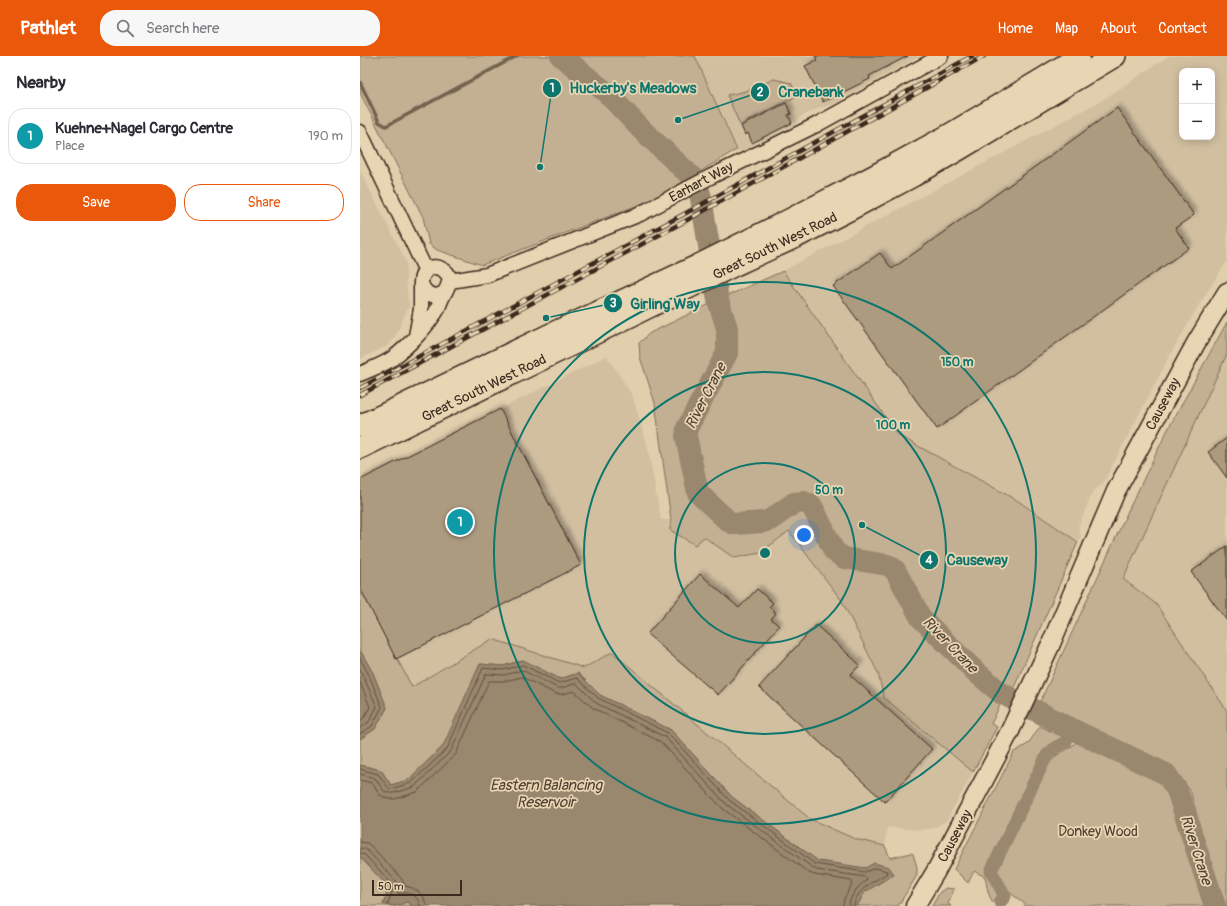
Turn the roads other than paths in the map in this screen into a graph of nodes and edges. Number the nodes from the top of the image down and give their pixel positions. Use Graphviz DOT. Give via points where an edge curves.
graph roads {
  1 [pos="941,56"];
  2 [pos="1079,56"];
  3 [pos="1115,56"];
  4 [pos="360,132"];
  5 [pos="732,258"];
  6 [pos="698,275"];
  7 [pos="424,277"];
  8 [pos="448,286"];
  9 [pos="1227,292"];
  10 [pos="416,337"];
  11 [pos="360,374"];
  12 [pos="360,426"];
  13 [pos="360,448"];
  14 [pos="915,906"];
  1 -- 8 [label="street, Earhart Way" via="816,125 640,214 487,276"];
  2 -- 5 [label="highway, Great South West Road" via="918,153 791,219"];
  3 -- 5 [label="highway, Great South West Road" via="913,176 798,236"];
  4 -- 7 [label="street"];
  5 -- 6 [label="highway, Great South West Road"];
  6 -- 12 [label="highway, Great South West Road" via="560,329"];
  6 -- 13 [label="highway, Great South West Road"];
  7 -- 8 [label="street" via="434,267 439,268 446,272"];
  7 -- 8 [label="street, Earhart Way" via="422,287 429,294 437,296"];
  7 -- 10 [label="street"];
  8 -- 10 [label="street" via="434,316"];
  9 -- 14 [label="main road, Causeway" via="1196,343 1116,491 1035,679"];
  10 -- 11 [label="street" via="392,359"];
}
